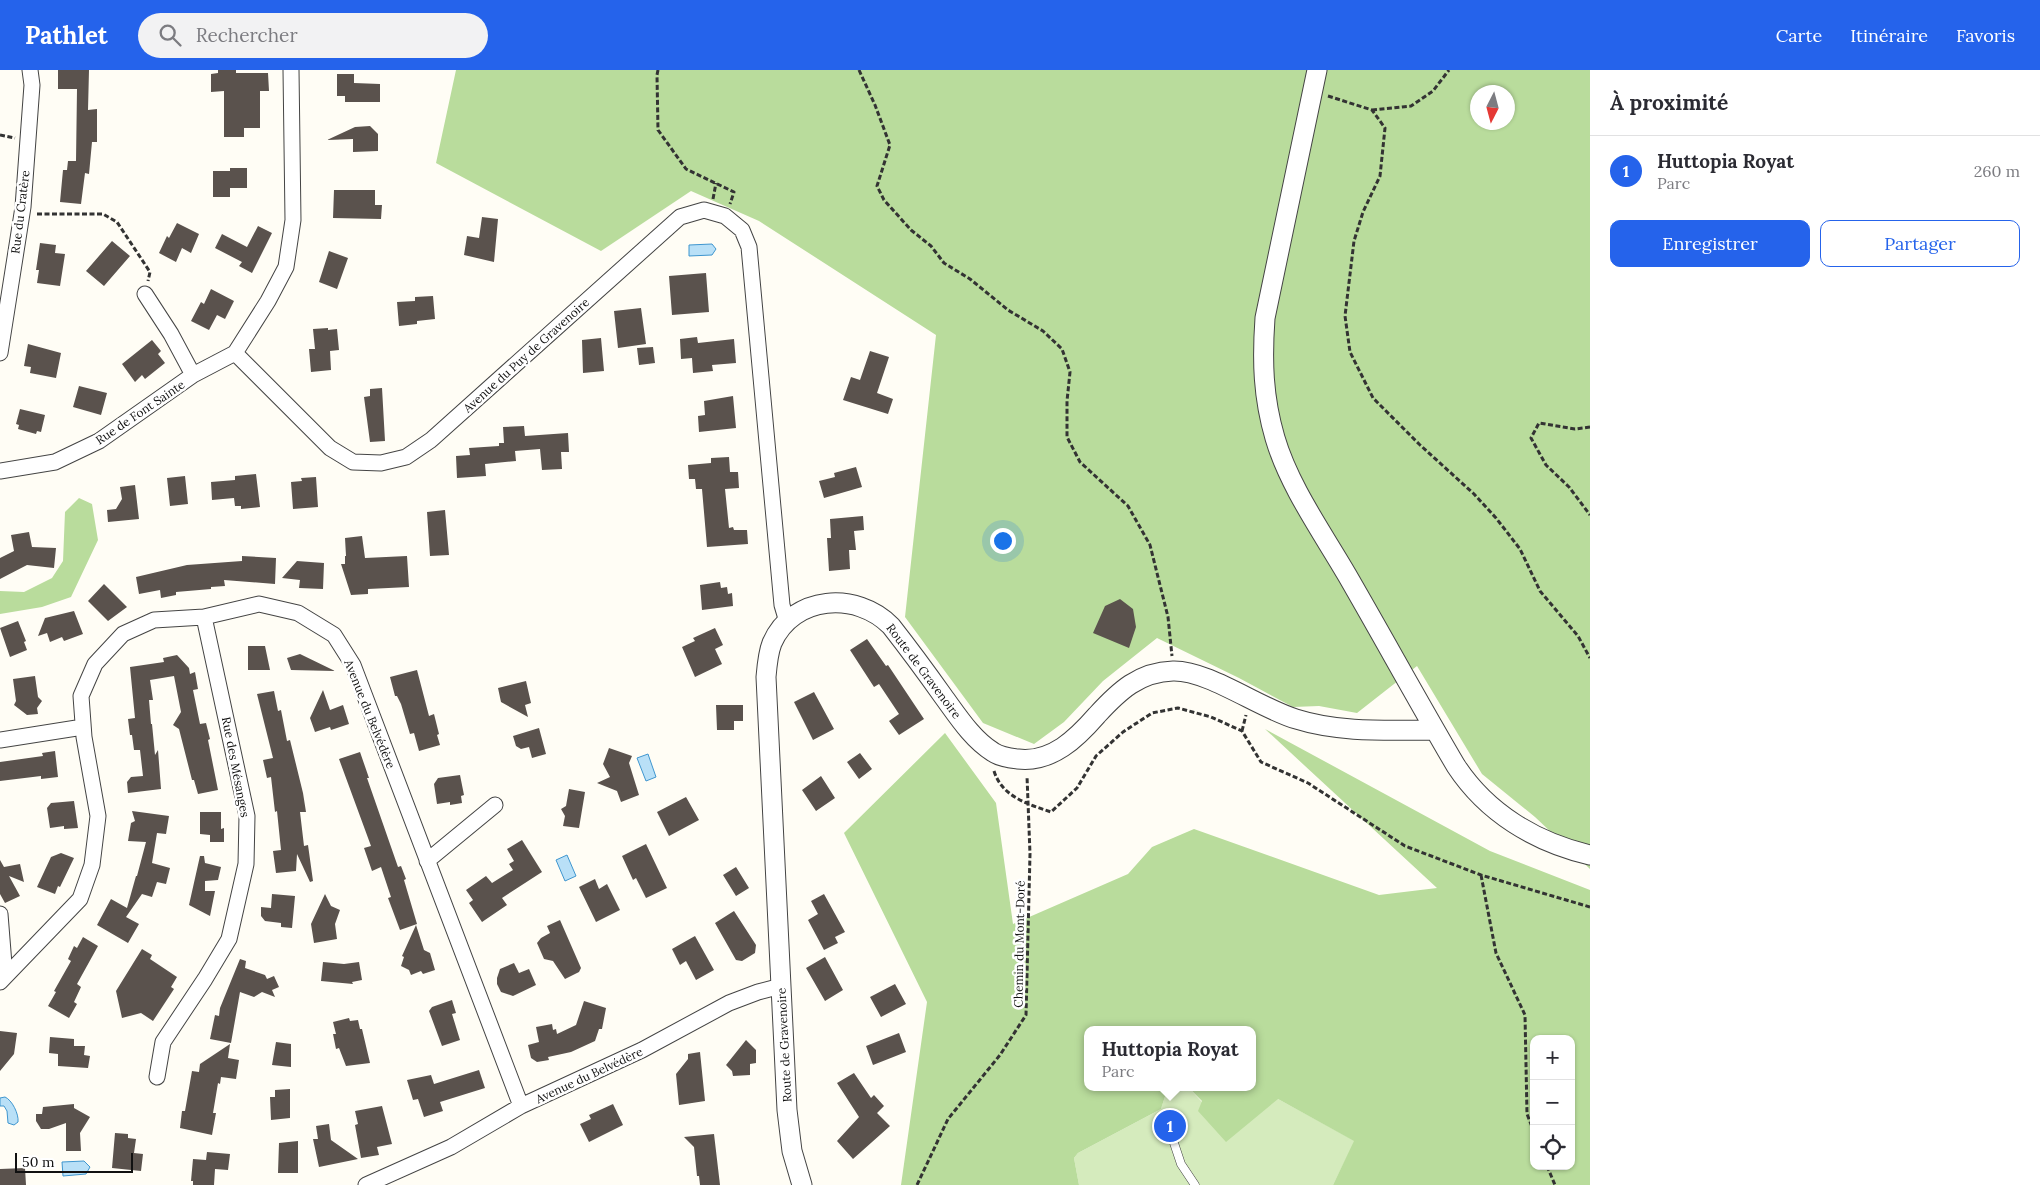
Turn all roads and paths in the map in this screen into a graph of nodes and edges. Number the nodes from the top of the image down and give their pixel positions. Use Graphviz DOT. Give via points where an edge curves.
graph roads {
  1 [pos="30,70"];
  2 [pos="291,70"];
  3 [pos="658,70"];
  4 [pos="859,70"];
  5 [pos="1317,70"];
  6 [pos="1449,70"];
  7 [pos="1312,91"];
  8 [pos="1372,110"];
  9 [pos="22,214"];
  10 [pos="726,216"];
  11 [pos="145,294"];
  12 [pos="234,352"];
  13 [pos="0,353"];
  14 [pos="193,375"];
  15 [pos="1590,427"];
  16 [pos="0,471"];
  17 [pos="1590,515"];
  18 [pos="204,617"];
  19 [pos="787,622"];
  20 [pos="1590,658"];
  21 [pos="1173,671"];
  22 [pos="83,727"];
  23 [pos="1435,730"];
  24 [pos="0,740"];
  25 [pos="988,748"];
  26 [pos="1027,760"];
  27 [pos="1028,804"];
  28 [pos="495,805"];
  29 [pos="1590,855"];
  30 [pos="427,861"];
  31 [pos="1482,875"];
  32 [pos="1590,907"];
  33 [pos="0,914"];
  34 [pos="2,979"];
  35 [pos="781,986"];
  36 [pos="157,1078"];
  37 [pos="521,1106"];
  38 [pos="1531,1125"];
  39 [pos="1174,1143"];
  40 [pos="1549,1170"];
  41 [pos="366,1185"];
  42 [pos="802,1185"];
  43 [pos="917,1185"];
  44 [pos="1195,1185"];
  45 [pos="1555,1185"];
  1 -- 9 [label="street, Rue du Cratère" via="32,85"];
  2 -- 12 [label="street" via="293,220 286,267"];
  3 -- 10 [label="path" via="658,130 686,169 734,192"];
  4 -- 21 [label="path" via="890,145 877,186 884,200 944,263 970,278 1008,310 1043,331 1062,349 1070,372 1067,437 1080,462 1128,506 1150,545 1168,617"];
  5 -- 7 [label="street"];
  6 -- 8 [label="path" via="1433,91 1411,106"];
  7 -- 8 [label="path"];
  7 -- 23 [label="street" via="1265,318 1262,358 1266,400 1275,438 1307,506"];
  8 -- 20 [label="path" via="1385,128 1380,176 1354,241 1345,316 1350,352 1373,398 1496,518 1520,549 1540,591 1578,636"];
  9 -- 11 [label="path" via="103,214 117,222 150,272"];
  9 -- 13 [label="street, Rue du Cratère"];
  10 -- 12 [label="street, Avenue du Puy de Gravenoire" via="704,210 680,217 430,440 406,456 382,464 353,462 330,448"];
  10 -- 19 [label="street" via="742,230 749,247 782,604"];
  11 -- 14 [label="street"];
  12 -- 14 [label="street, Rue de Font Sainte"];
  14 -- 16 [label="street, Rue de Font Sainte" via="99,441 55,462"];
  15 -- 17 [label="path" via="1575,429 1540,423 1531,438 1546,465 1569,487"];
  18 -- 22 [label="street, Avenue du Belvédère" via="154,620 123,634 95,664 81,696"];
  18 -- 30 [label="street, Avenue du Belvédère" via="260,604 298,613 334,635 353,665"];
  18 -- 36 [label="street, Rue des Mésanges" via="247,816 246,864 229,939 163,1042"];
  19 -- 25 [label="street, Route de Gravenoire" via="812,607 833,602 859,605 878,615 891,626 961,720"];
  19 -- 35 [label="street, Route de Gravenoire" via="772,643 766,676"];
  21 -- 23 [label="street, Route de Gravenoire" via="1198,675 1273,710 1321,726"];
  21 -- 26 [label="street, Route de Gravenoire" via="1159,672 1132,682 1116,693 1072,741 1049,755"];
  22 -- 24 [label="street"];
  22 -- 34 [label="street, Avenue du Belvédère" via="98,816 92,865 80,898"];
  23 -- 29 [label="street" via="1456,766 1481,798 1539,838"];
  25 -- 26 [label="street, Route de Gravenoire" via="1004,756"];
  25 -- 27 [label="path" via="997,780 1019,801"];
  26 -- 27 [label="path, Chemin du Mont-Doré"];
  27 -- 31 [label="path" via="1051,812 1077,788 1096,756 1123,732 1152,713 1178,708 1211,717 1242,731 1261,762 1308,783 1405,846"];
  27 -- 43 [label="path, Chemin du Mont-Doré" via="1026,1014 1000,1055 948,1119"];
  28 -- 30 [label="street"];
  30 -- 37 [label="street, Avenue du Belvédère"];
  31 -- 32 [label="path"];
  31 -- 38 [label="path" via="1496,953 1525,1015 1527,1114"];
  33 -- 34 [label="street"];
  35 -- 37 [label="street, Avenue du Belvédère" via="729,1003 642,1050"];
  35 -- 42 [label="street, Route de Gravenoire" via="789,1132"];
  37 -- 41 [label="street" via="452,1146"];
  39 -- 44 [label="lane" via="1181,1164"];
  40 -- 45 [label="path"];
}
